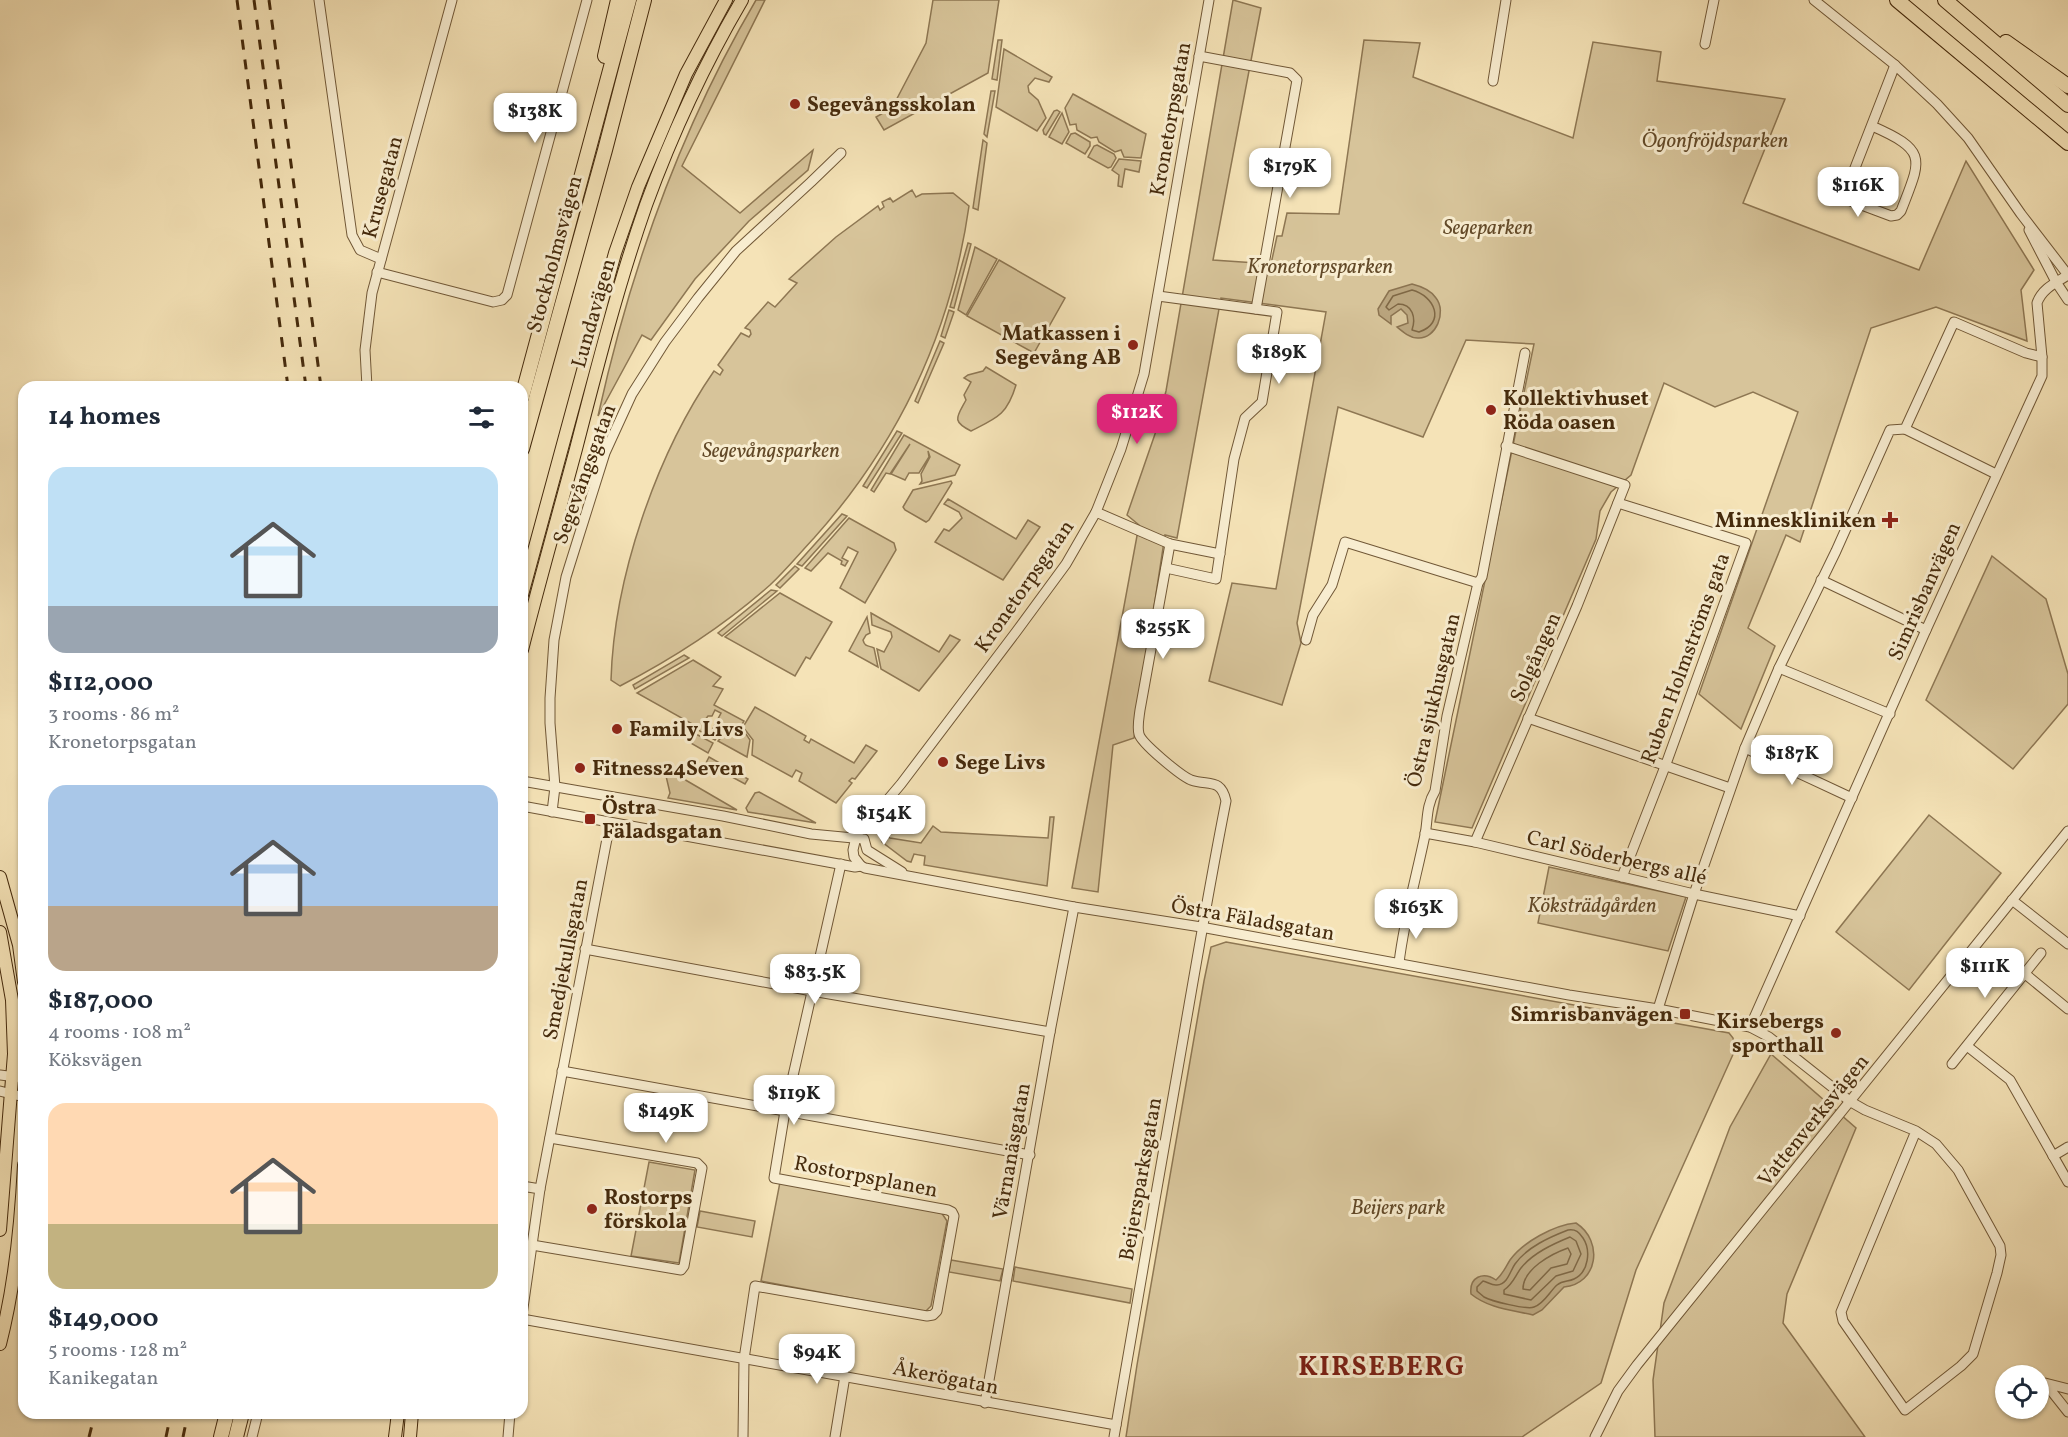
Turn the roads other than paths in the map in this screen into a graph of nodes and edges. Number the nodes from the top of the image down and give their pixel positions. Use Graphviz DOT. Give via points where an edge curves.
graph roads {
  1 [pos="319,0"];
  2 [pos="452,0"];
  3 [pos="587,0"];
  4 [pos="618,0"];
  5 [pos="629,0"];
  6 [pos="644,0"];
  7 [pos="652,0"];
  8 [pos="726,0"];
  9 [pos="742,0"];
  10 [pos="1209,0"];
  11 [pos="1506,0"];
  12 [pos="1714,0"];
  13 [pos="1815,0"];
  14 [pos="1897,0"];
  15 [pos="1945,0"];
  16 [pos="1957,0"];
  17 [pos="1705,44"];
  18 [pos="1199,56"];
  19 [pos="1895,65"];
  20 [pos="1493,81"];
  21 [pos="2068,86"];
  22 [pos="2068,105"];
  23 [pos="2027,109"];
  24 [pos="1872,126"];
  25 [pos="2068,143"];
  26 [pos="605,150"];
  27 [pos="2068,150"];
  28 [pos="841,153"];
  29 [pos="2021,214"];
  30 [pos="563,249"];
  31 [pos="381,259"];
  32 [pos="378,272"];
  33 [pos="2068,275"];
  34 [pos="2056,282"];
  35 [pos="1158,296"];
  36 [pos="2068,300"];
  37 [pos="1256,309"];
  38 [pos="1525,353"];
  39 [pos="2042,357"];
  40 [pos="367,381"];
  41 [pos="526,381"];
  42 [pos="528,427"];
  43 [pos="1905,429"];
  44 [pos="1506,446"];
  45 [pos="1996,474"];
  46 [pos="1618,503"];
  47 [pos="1096,512"];
  48 [pos="1170,544"];
  49 [pos="1220,554"];
  50 [pos="1166,568"];
  51 [pos="528,573"];
  52 [pos="1821,580"];
  53 [pos="1478,583"];
  54 [pos="528,628"];
  55 [pos="1926,630"];
  56 [pos="1306,640"];
  57 [pos="1779,668"];
  58 [pos="1890,714"];
  59 [pos="1528,718"];
  60 [pos="1745,748"];
  61 [pos="1666,764"];
  62 [pos="528,782"];
  63 [pos="555,787"];
  64 [pos="1730,788"];
  65 [pos="1852,798"];
  66 [pos="528,808"];
  67 [pos="552,812"];
  68 [pos="610,823"];
  69 [pos="2068,831"];
  70 [pos="1425,833"];
  71 [pos="860,838"];
  72 [pos="1475,842"];
  73 [pos="871,854"];
  74 [pos="841,864"];
  75 [pos="861,866"];
  76 [pos="909,876"];
  77 [pos="0,877"];
  78 [pos="1622,877"];
  79 [pos="1694,894"];
  80 [pos="2012,900"];
  81 [pos="1074,906"];
  82 [pos="1800,916"];
  83 [pos="1202,927"];
  84 [pos="0,932"];
  85 [pos="18,941"];
  86 [pos="2068,944"];
  87 [pos="585,949"];
  88 [pos="2041,953"];
  89 [pos="1399,963"];
  90 [pos="2024,973"];
  91 [pos="812,991"];
  92 [pos="1658,1009"];
  93 [pos="2068,1009"];
  94 [pos="1750,1027"];
  95 [pos="1050,1032"];
  96 [pos="1967,1046"];
  97 [pos="1952,1064"];
  98 [pos="562,1071"];
  99 [pos="5,1075"];
  100 [pos="5,1092"];
  101 [pos="1851,1102"];
  102 [pos="785,1111"];
  103 [pos="1916,1131"];
  104 [pos="550,1138"];
  105 [pos="2068,1147"];
  106 [pos="1030,1155"];
  107 [pos="2053,1156"];
  108 [pos="2068,1182"];
  109 [pos="528,1187"];
  110 [pos="540,1190"];
  111 [pos="0,1230"];
  112 [pos="532,1245"];
  113 [pos="18,1249"];
  114 [pos="528,1274"];
  115 [pos="528,1318"];
  116 [pos="0,1344"];
  117 [pos="744,1359"];
  118 [pos="845,1376"];
  119 [pos="2068,1389"];
  120 [pos="985,1402"];
  121 [pos="2068,1412"];
  122 [pos="226,1419"];
  123 [pos="240,1419"];
  124 [pos="256,1419"];
  125 [pos="397,1419"];
  126 [pos="412,1419"];
  127 [pos="510,1419"];
  128 [pos="1116,1425"];
  129 [pos="221,1437"];
  130 [pos="236,1437"];
  131 [pos="252,1437"];
  132 [pos="395,1437"];
  133 [pos="410,1437"];
  134 [pos="508,1437"];
  135 [pos="743,1437"];
  136 [pos="835,1437"];
  137 [pos="1114,1437"];
  138 [pos="1596,1437"];
  1 -- 31 [label="street" via="352,235 360,250"];
  2 -- 31 [label="street, Krusegatan"];
  3 -- 32 [label="street" via="507,296 493,302"];
  4 -- 30 [label="highway"];
  5 -- 30 [label="highway, Stockholmsvägen"];
  6 -- 26 [label="highway, Stockholmsvägen"];
  7 -- 26 [label="highway"];
  8 -- 51 [label="main road, Lundavägen" via="677,95 615,253"];
  9 -- 54 [label="main road, Lundavägen" via="704,69 647,203 599,362"];
  10 -- 18 [label="street, Kronetorpsgatan"];
  11 -- 20 [label="street"];
  12 -- 17 [label="street"];
  13 -- 19 [label="street"];
  14 -- 23 [label="highway"];
  15 -- 22 [label="highway"];
  16 -- 21 [label="highway"];
  18 -- 35 [label="street, Kronetorpsgatan"];
  18 -- 37 [label="street" via="1290,73 1297,80"];
  19 -- 24 [label="street"];
  19 -- 29 [label="street" via="1968,138"];
  23 -- 25 [label="highway"];
  23 -- 27 [label="highway"];
  24 -- 24 [label="street" via="1847,196 1851,201 1897,215 1917,169 1917,159 1905,143"];
  26 -- 42 [label="highway, Stockholmsvägen"];
  28 -- 63 [label="street, Segevångsgatan" via="736,251 698,298 632,394 605,453 566,577 554,640 550,723"];
  29 -- 33 [label="street"];
  29 -- 34 [label="street"];
  30 -- 41 [label="highway, Stockholmsvägen"];
  31 -- 32 [label="street, Krusegatan"];
  32 -- 40 [label="street, Krusegatan" via="365,350"];
  33 -- 34 [label="street, Simrisbanvägen"];
  34 -- 36 [label="street"];
  34 -- 39 [label="street, Simrisbanvägen" via="2037,303"];
  35 -- 37 [label="street"];
  35 -- 47 [label="street, Kronetorpsgatan" via="1144,374"];
  37 -- 49 [label="street" via="1277,312 1262,402 1245,418 1234,459"];
  38 -- 44 [label="street, Östra sjukhusgatan"];
  39 -- 43 [label="street" via="1954,322"];
  39 -- 45 [label="street, Simrisbanvägen" via="2042,376"];
  43 -- 45 [label="street"];
  43 -- 52 [label="street" via="1890,430"];
  44 -- 46 [label="street, Solgången" via="1625,485"];
  44 -- 53 [label="street, Östra sjukhusgatan"];
  45 -- 55 [label="street, Simrisbanvägen"];
  46 -- 59 [label="street, Solgången"];
  46 -- 61 [label="street, Ruben Holmströms gata" via="1746,543"];
  47 -- 48 [label="street"];
  47 -- 71 [label="street, Kronetorpsgatan" via="1060,573 901,784 863,825"];
  48 -- 49 [label="street"];
  48 -- 50 [label="street"];
  49 -- 50 [label="street" via="1216,579"];
  50 -- 83 [label="street, Beijersparksgatan" via="1139,732 1164,760 1189,779 1218,785 1227,801"];
  52 -- 55 [label="street"];
  52 -- 57 [label="street"];
  53 -- 56 [label="street" via="1345,542 1332,585 1313,615"];
  53 -- 70 [label="street, Östra sjukhusgatan"];
  55 -- 58 [label="street, Simrisbanvägen"];
  57 -- 58 [label="street"];
  57 -- 60 [label="street"];
  58 -- 65 [label="street, Simrisbanvägen"];
  59 -- 61 [label="street"];
  59 -- 72 [label="street, Solgången"];
  60 -- 64 [label="street"];
  60 -- 65 [label="street"];
  61 -- 64 [label="street"];
  61 -- 78 [label="street, Ruben Holmströms gata"];
  62 -- 63 [label="street"];
  63 -- 67 [label="street, Segevångsgatan"];
  63 -- 71 [label="street" via="811,834"];
  64 -- 79 [label="street"];
  65 -- 82 [label="street, Simrisbanvägen"];
  66 -- 67 [label="street, Östra Fäladsgatan"];
  67 -- 68 [label="street, Östra Fäladsgatan"];
  68 -- 74 [label="street, Östra Fäladsgatan"];
  68 -- 87 [label="street, Smedjekullsgatan"];
  69 -- 80 [label="street, Vattenverksvägen"];
  70 -- 72 [label="street, Carl Söderbergs allé"];
  70 -- 89 [label="street, Östra sjukhusgatan"];
  71 -- 73 [label="street"];
  71 -- 75 [label="street" via="853,850"];
  72 -- 78 [label="street, Carl Söderbergs allé"];
  73 -- 75 [label="street"];
  73 -- 76 [label="street, Östra Fäladsgatan"];
  74 -- 75 [label="street, Östra Fäladsgatan"];
  74 -- 91 [label="street"];
  75 -- 76 [label="street, Östra Fäladsgatan"];
  76 -- 81 [label="street, Östra Fäladsgatan"];
  77 -- 85 [label="main road"];
  78 -- 79 [label="street, Carl Söderbergs allé"];
  79 -- 82 [label="street, Carl Söderbergs allé"];
  79 -- 92 [label="street"];
  80 -- 86 [label="street"];
  80 -- 101 [label="street, Vattenverksvägen"];
  81 -- 83 [label="street, Östra Fäladsgatan"];
  81 -- 95 [label="street, Värnanäsgatan"];
  82 -- 94 [label="street, Simrisbanvägen"];
  83 -- 89 [label="street, Östra Fäladsgatan"];
  83 -- 128 [label="street, Beijersparksgatan"];
  84 -- 99 [label="main road" via="12,1000 14,1054"];
  87 -- 91 [label="street"];
  87 -- 98 [label="street, Smedjekullsgatan"];
  88 -- 90 [label="street"];
  89 -- 92 [label="street, Östra Fäladsgatan"];
  90 -- 93 [label="street"];
  90 -- 96 [label="street"];
  91 -- 95 [label="street"];
  91 -- 102 [label="street"];
  92 -- 94 [label="street, Östra Fäladsgatan"];
  94 -- 101 [label="street, Östra Fäladsgatan" via="1775,1041"];
  95 -- 106 [label="street, Värnanäsgatan"];
  96 -- 97 [label="street"];
  96 -- 107 [label="street" via="2010,1080"];
  98 -- 102 [label="street"];
  98 -- 104 [label="street, Smedjekullsgatan"];
  99 -- 100 [label="main road"];
  100 -- 111 [label="main road"];
  101 -- 103 [label="street, Östra Fäladsgatan"];
  101 -- 138 [label="street, Vattenverksvägen" via="1637,1365 1618,1391"];
  102 -- 106 [label="street"];
  102 -- 117 [label="street, Rostorpsplanen" via="774,1178 948,1210 954,1216 937,1311 933,1315 755,1286"];
  103 -- 103 [label="street, Östra Fäladsgatan" via="1936,1144 1955,1166 2001,1251 1973,1354 1905,1410 1843,1321 1841,1312"];
  104 -- 110 [label="street, Smedjekullsgatan"];
  104 -- 112 [label="street" via="697,1163 702,1168 681,1270"];
  105 -- 107 [label="street"];
  106 -- 120 [label="street, Värnanäsgatan"];
  107 -- 108 [label="street"];
  109 -- 110 [label="street"];
  110 -- 112 [label="street, Smedjekullsgatan"];
  112 -- 114 [label="street, Smedjekullsgatan"];
  113 -- 116 [label="main road"];
  115 -- 117 [label="street, Åkerögatan"];
  117 -- 118 [label="street, Åkerögatan"];
  117 -- 135 [label="street"];
  118 -- 120 [label="street, Åkerögatan"];
  118 -- 136 [label="street"];
  119 -- 121 [label="street" via="2044,1383"];
  120 -- 128 [label="street, Åkerögatan"];
  122 -- 129 [label="highway"];
  123 -- 130 [label="highway"];
  124 -- 131 [label="street"];
  125 -- 132 [label="main road"];
  126 -- 133 [label="main road"];
  127 -- 134 [label="street"];
  128 -- 137 [label="street, Beijersparksgatan"];
}
